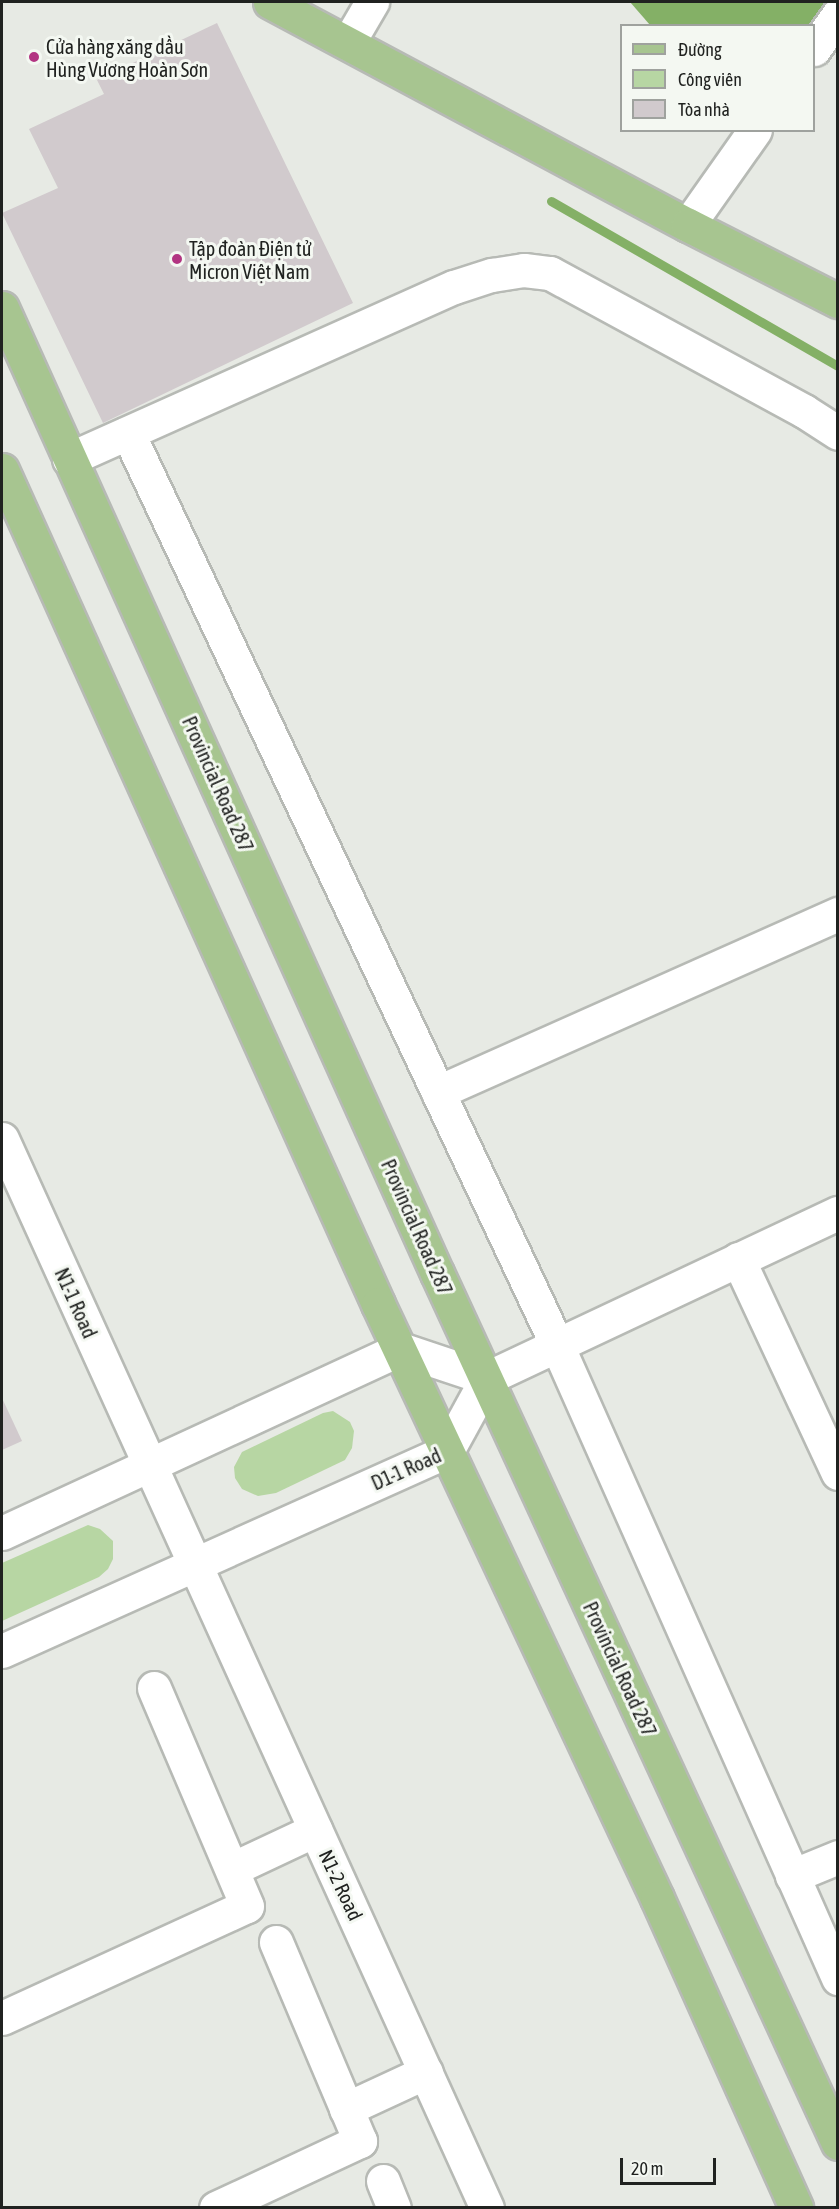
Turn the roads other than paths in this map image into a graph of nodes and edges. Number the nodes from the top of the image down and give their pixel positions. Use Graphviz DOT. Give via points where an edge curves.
graph roads {
  1 [pos="270,2"];
  2 [pos="372,2"];
  3 [pos="837,15"];
  4 [pos="348,43"];
  5 [pos="815,46"];
  6 [pos="754,132"];
  7 [pos="688,225"];
  8 [pos="837,301"];
  9 [pos="2,308"];
  10 [pos="128,433"];
  11 [pos="837,433"];
  12 [pos="69,459"];
  13 [pos="2,470"];
  14 [pos="837,914"];
  15 [pos="438,1092"];
  16 [pos="2,1139"];
  17 [pos="837,1213"];
  18 [pos="738,1259"];
  19 [pos="557,1345"];
  20 [pos="400,1349"];
  21 [pos="487,1378"];
  22 [pos="447,1451"];
  23 [pos="150,1466"];
  24 [pos="837,1473"];
  25 [pos="2,1533"];
  26 [pos="194,1563"];
  27 [pos="2,1651"];
  28 [pos="154,1688"];
  29 [pos="315,1830"];
  30 [pos="837,1857"];
  31 [pos="232,1869"];
  32 [pos="792,1876"];
  33 [pos="276,1942"];
  34 [pos="837,1978"];
  35 [pos="2,2018"];
  36 [pos="426,2072"];
  37 [pos="346,2109"];
  38 [pos="837,2144"];
  39 [pos="216,2208"];
  40 [pos="487,2208"];
  41 [pos="796,2208"];
  1 -- 4 [label="main road"];
  2 -- 4 [label="street"];
  3 -- 5 [label="street"];
  4 -- 7 [label="main road"];
  6 -- 7 [label="street"];
  7 -- 8 [label="main road"];
  9 -- 12 [label="main road, Provincial Road 287"];
  10 -- 11 [label="street" via="454,287 492,274 524,270 550,273 804,411"];
  10 -- 12 [label="street"];
  10 -- 15 [label="street"];
  12 -- 21 [label="main road, Provincial Road 287"];
  13 -- 20 [label="main road"];
  14 -- 15 [label="street"];
  15 -- 19 [label="street"];
  16 -- 23 [label="street, N1-1 Road"];
  17 -- 18 [label="street"];
  18 -- 19 [label="street"];
  18 -- 24 [label="street"];
  19 -- 21 [label="street"];
  19 -- 32 [label="street"];
  20 -- 21 [label="street"];
  20 -- 22 [label="main road"];
  20 -- 23 [label="street"];
  21 -- 22 [label="street, D1-1 Road"];
  21 -- 38 [label="main road, Provincial Road 287"];
  22 -- 26 [label="street, D1-1 Road"];
  22 -- 41 [label="main road" via="652,1887"];
  23 -- 25 [label="street"];
  23 -- 26 [label="street, N1-1 Road"];
  26 -- 27 [label="street, D1-1 Road"];
  26 -- 29 [label="street, N1-2 Road"];
  28 -- 31 [label="street"];
  29 -- 31 [label="street"];
  29 -- 36 [label="street, N1-2 Road"];
  30 -- 32 [label="street"];
  31 -- 35 [label="street" via="247,1906"];
  32 -- 34 [label="street"];
  33 -- 37 [label="street"];
  36 -- 37 [label="street"];
  36 -- 40 [label="street, N1-2 Road"];
  37 -- 39 [label="street" via="360,2141"];
}
